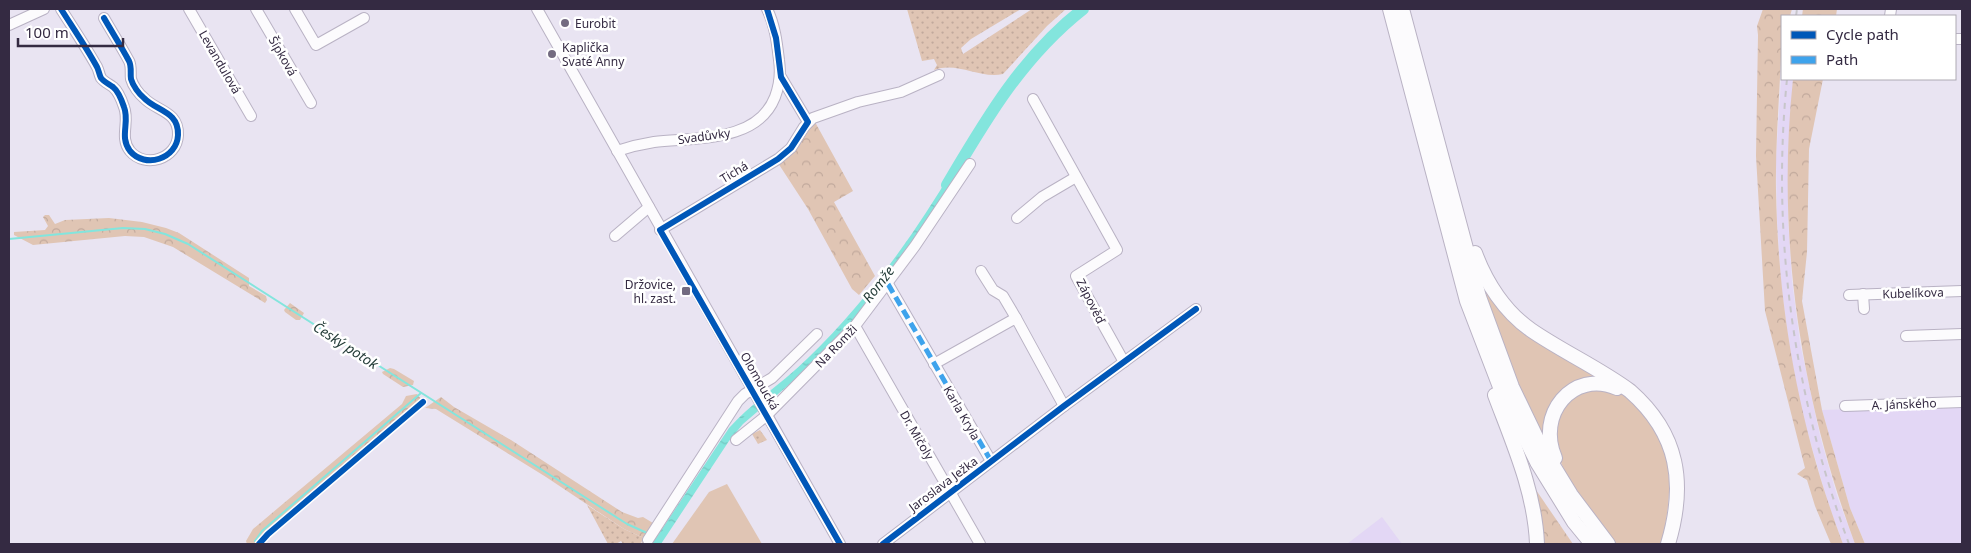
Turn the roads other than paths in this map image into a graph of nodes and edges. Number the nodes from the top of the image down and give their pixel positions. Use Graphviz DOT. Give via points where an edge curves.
graph roads {
  1 [pos="44,9"];
  2 [pos="61,9"];
  3 [pos="190,9"];
  4 [pos="256,9"];
  5 [pos="294,9"];
  6 [pos="537,9"];
  7 [pos="767,9"];
  8 [pos="1390,9"];
  9 [pos="1402,9"];
  10 [pos="104,18"];
  11 [pos="364,18"];
  12 [pos="9,25"];
  13 [pos="939,75"];
  14 [pos="782,77"];
  15 [pos="131,79"];
  16 [pos="115,88"];
  17 [pos="1033,100"];
  18 [pos="311,103"];
  19 [pos="251,116"];
  20 [pos="808,122"];
  21 [pos="617,150"];
  22 [pos="970,164"];
  23 [pos="1076,177"];
  24 [pos="1453,198"];
  25 [pos="649,207"];
  26 [pos="1016,218"];
  27 [pos="660,230"];
  28 [pos="615,236"];
  29 [pos="981,270"];
  30 [pos="888,284"];
  31 [pos="1962,291"];
  32 [pos="1863,294"];
  33 [pos="1849,295"];
  34 [pos="1467,301"];
  35 [pos="1196,309"];
  36 [pos="1864,309"];
  37 [pos="1016,318"];
  38 [pos="855,326"];
  39 [pos="818,334"];
  40 [pos="1962,334"];
  41 [pos="1906,336"];
  42 [pos="1124,362"];
  43 [pos="934,364"];
  44 [pos="753,392"];
  45 [pos="1962,402"];
  46 [pos="1644,403"];
  47 [pos="1064,406"];
  48 [pos="1845,406"];
  49 [pos="766,416"];
  50 [pos="736,440"];
  51 [pos="990,461"];
  52 [pos="950,492"];
  53 [pos="1571,495"];
  54 [pos="648,540"];
  55 [pos="840,544"];
  56 [pos="883,544"];
  57 [pos="980,544"];
  58 [pos="1537,544"];
  59 [pos="1592,544"];
  60 [pos="1608,544"];
  61 [pos="1668,544"];
  1 -- 12 [label="street"];
  2 -- 16 [label="street" via="102,79"];
  3 -- 19 [label="street, Levandulová"];
  4 -- 18 [label="street, Šípková"];
  5 -- 11 [label="street" via="316,45"];
  6 -- 21 [label="street, Olomoucká"];
  7 -- 14 [label="street" via="776,38"];
  8 -- 34 [label="highway"];
  9 -- 24 [label="highway"];
  10 -- 15 [label="street" via="130,62"];
  13 -- 20 [label="street, Tichá" via="901,92 830,110"];
  14 -- 20 [label="street"];
  14 -- 21 [label="street, Svadůvky" via="768,111 747,127 725,134 647,143"];
  15 -- 16 [label="street"];
  15 -- 16 [label="street" via="144,98 168,112 176,124 176,142 165,156 155,160 144,159 130,150 124,135 126,113"];
  17 -- 23 [label="street, Zápověď"];
  20 -- 27 [label="street, Tichá" via="791,148 778,159"];
  21 -- 25 [label="street, Olomoucká"];
  22 -- 30 [label="street, Na Romži"];
  23 -- 26 [label="street" via="1042,197"];
  23 -- 42 [label="street, Zápověď" via="1117,250 1076,276"];
  24 -- 46 [label="highway" via="1480,268 1513,314 1531,330 1617,382"];
  24 -- 53 [label="highway" via="1479,297 1512,387 1538,441"];
  25 -- 27 [label="street, Olomoucká"];
  25 -- 28 [label="street"];
  27 -- 44 [label="street, Olomoucká"];
  29 -- 37 [label="street"];
  30 -- 38 [label="street, Na Romži"];
  30 -- 43 [label="street, Karla Kryla"];
  31 -- 32 [label="street, Kubelíkova"];
  32 -- 33 [label="street, Kubelíkova"];
  32 -- 36 [label="street"];
  34 -- 58 [label="highway" via="1490,382 1521,465"];
  34 -- 59 [label="highway" via="1500,387 1537,462 1574,522"];
  35 -- 42 [label="street, Jaroslava Ježka"];
  37 -- 43 [label="street"];
  37 -- 47 [label="street"];
  38 -- 49 [label="street, Na Romži"];
  38 -- 52 [label="street, Dr. Mičoly"];
  39 -- 44 [label="street, Na Romži"];
  40 -- 41 [label="street"];
  42 -- 47 [label="street, Jaroslava Ježka"];
  43 -- 51 [label="street, Karla Kryla"];
  44 -- 49 [label="street, Olomoucká"];
  44 -- 54 [label="street, Na Romži" via="738,401"];
  45 -- 48 [label="street, A. Jánského"];
  46 -- 53 [label="highway" via="1616,387 1594,383 1574,390 1558,404 1550,424 1550,447"];
  46 -- 61 [label="highway" via="1668,438 1675,466 1674,516"];
  47 -- 51 [label="street, Jaroslava Ježka"];
  49 -- 50 [label="street, Na Romži"];
  49 -- 55 [label="street, Olomoucká"];
  51 -- 52 [label="street, Jaroslava Ježka"];
  52 -- 56 [label="street, Jaroslava Ježka"];
  52 -- 57 [label="street, Dr. Mičoly"];
  53 -- 60 [label="highway"];
}
